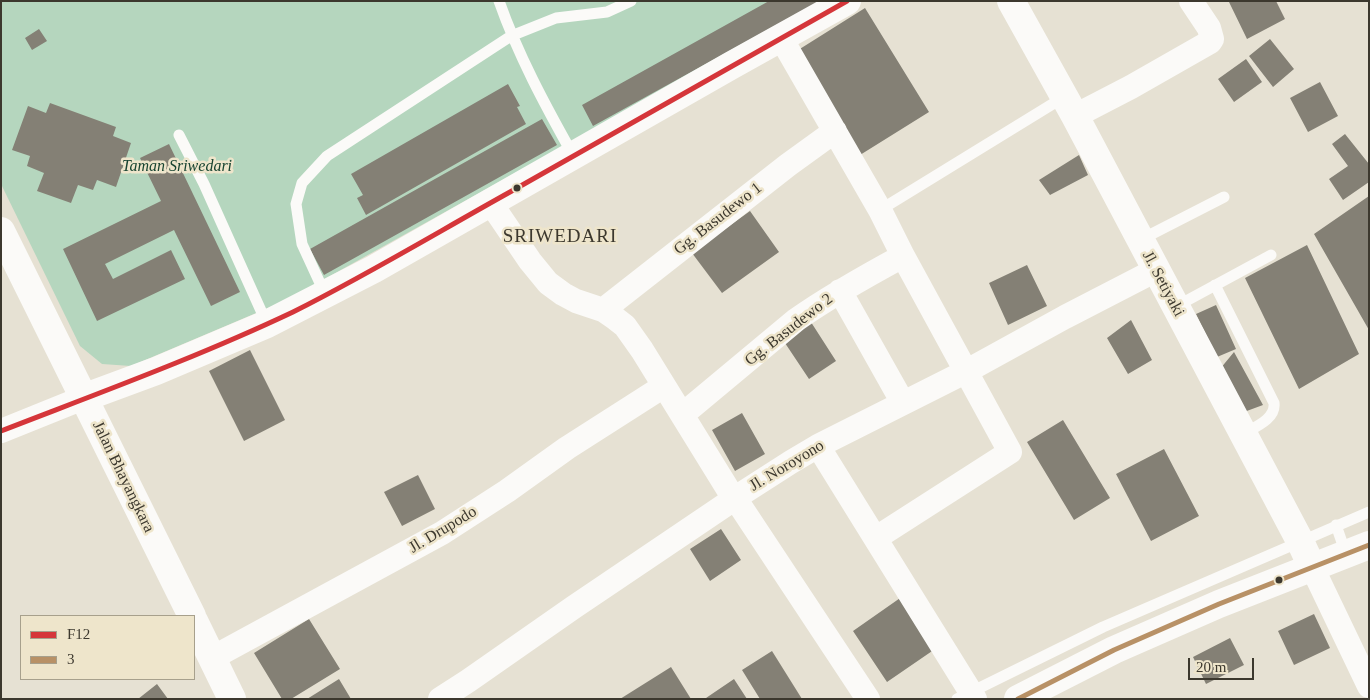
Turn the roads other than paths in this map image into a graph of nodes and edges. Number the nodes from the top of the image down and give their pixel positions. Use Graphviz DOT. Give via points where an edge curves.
graph roads {
  1 [pos="498,1"];
  2 [pos="631,1"];
  3 [pos="847,1"];
  4 [pos="1011,1"];
  5 [pos="1191,1"];
  6 [pos="511,36"];
  7 [pos="781,38"];
  8 [pos="1070,106"];
  9 [pos="835,131"];
  10 [pos="179,135"];
  11 [pos="573,155"];
  12 [pos="1224,197"];
  13 [pos="490,202"];
  14 [pos="880,210"];
  15 [pos="1,231"];
  16 [pos="1140,240"];
  17 [pos="1271,255"];
  18 [pos="903,256"];
  19 [pos="1156,270"];
  20 [pos="1216,285"];
  21 [pos="840,291"];
  22 [pos="325,294"];
  23 [pos="1175,307"];
  24 [pos="603,310"];
  25 [pos="267,324"];
  26 [pos="965,372"];
  27 [pos="664,386"];
  28 [pos="83,398"];
  29 [pos="903,403"];
  30 [pos="682,415"];
  31 [pos="1,431"];
  32 [pos="1243,434"];
  33 [pos="818,446"];
  34 [pos="735,499"];
  35 [pos="1369,512"];
  36 [pos="1336,525"];
  37 [pos="876,538"];
  38 [pos="1300,541"];
  39 [pos="1357,549"];
  40 [pos="1312,567"];
  41 [pos="1215,592"];
  42 [pos="192,615"];
  43 [pos="195,623"];
  44 [pos="212,658"];
  45 [pos="1368,682"];
  46 [pos="968,697"];
  47 [pos="232,699"];
  48 [pos="440,699"];
  49 [pos="868,699"];
  50 [pos="1018,699"];
  1 -- 6 [label="lane"];
  2 -- 6 [label="lane" via="607,12 556,18"];
  3 -- 7 [label="main road"];
  4 -- 8 [label="main road, Jl. Setiyaki"];
  5 -- 8 [label="street" via="1209,28 1210,42 1131,87"];
  6 -- 11 [label="lane"];
  6 -- 22 [label="lane" via="327,156 302,183 296,204 302,244"];
  7 -- 9 [label="street"];
  7 -- 11 [label="main road"];
  8 -- 14 [label="lane"];
  8 -- 16 [label="main road, Jl. Setiyaki"];
  9 -- 14 [label="street"];
  9 -- 24 [label="street, Gg. Basudewo 1" via="788,164"];
  10 -- 25 [label="lane"];
  11 -- 13 [label="main road"];
  12 -- 16 [label="lane"];
  13 -- 22 [label="main road"];
  13 -- 24 [label="street" via="548,284 576,301"];
  14 -- 18 [label="street"];
  15 -- 28 [label="main road, Jalan Bhayangkara"];
  16 -- 19 [label="main road, Jl. Setiyaki"];
  17 -- 20 [label="lane"];
  18 -- 21 [label="street, Gg. Basudewo 2"];
  18 -- 26 [label="street"];
  19 -- 23 [label="main road, Jl. Setiyaki"];
  19 -- 26 [label="street, Jl. Noroyono"];
  20 -- 23 [label="lane"];
  20 -- 32 [label="lane" via="1275,408 1270,417"];
  21 -- 29 [label="street"];
  21 -- 30 [label="street, Gg. Basudewo 2" via="796,320"];
  22 -- 25 [label="main road"];
  23 -- 32 [label="main road, Jl. Setiyaki"];
  24 -- 27 [label="street" via="625,326"];
  25 -- 28 [label="main road"];
  26 -- 29 [label="street, Jl. Noroyono"];
  26 -- 37 [label="street" via="1010,452"];
  27 -- 30 [label="street"];
  27 -- 44 [label="street, Jl. Drupodo" via="442,533"];
  28 -- 31 [label="street"];
  28 -- 42 [label="main road, Jalan Bhayangkara"];
  29 -- 33 [label="street, Jl. Noroyono"];
  30 -- 34 [label="street"];
  32 -- 38 [label="main road, Jl. Setiyaki"];
  33 -- 34 [label="street, Jl. Noroyono"];
  33 -- 37 [label="street"];
  34 -- 48 [label="street, Jl. Noroyono"];
  34 -- 49 [label="street"];
  35 -- 36 [label="lane"];
  36 -- 38 [label="lane"];
  36 -- 39 [label="lane"];
  37 -- 46 [label="street"];
  38 -- 40 [label="main road, Jl. Setiyaki"];
  38 -- 41 [label="lane"];
  39 -- 40 [label="main road"];
  40 -- 41 [label="main road"];
  40 -- 45 [label="street"];
  41 -- 46 [label="lane" via="1103,627"];
  41 -- 50 [label="main road" via="1114,650"];
  43 -- 44 [label="main road"];
  44 -- 47 [label="main road"];
}
